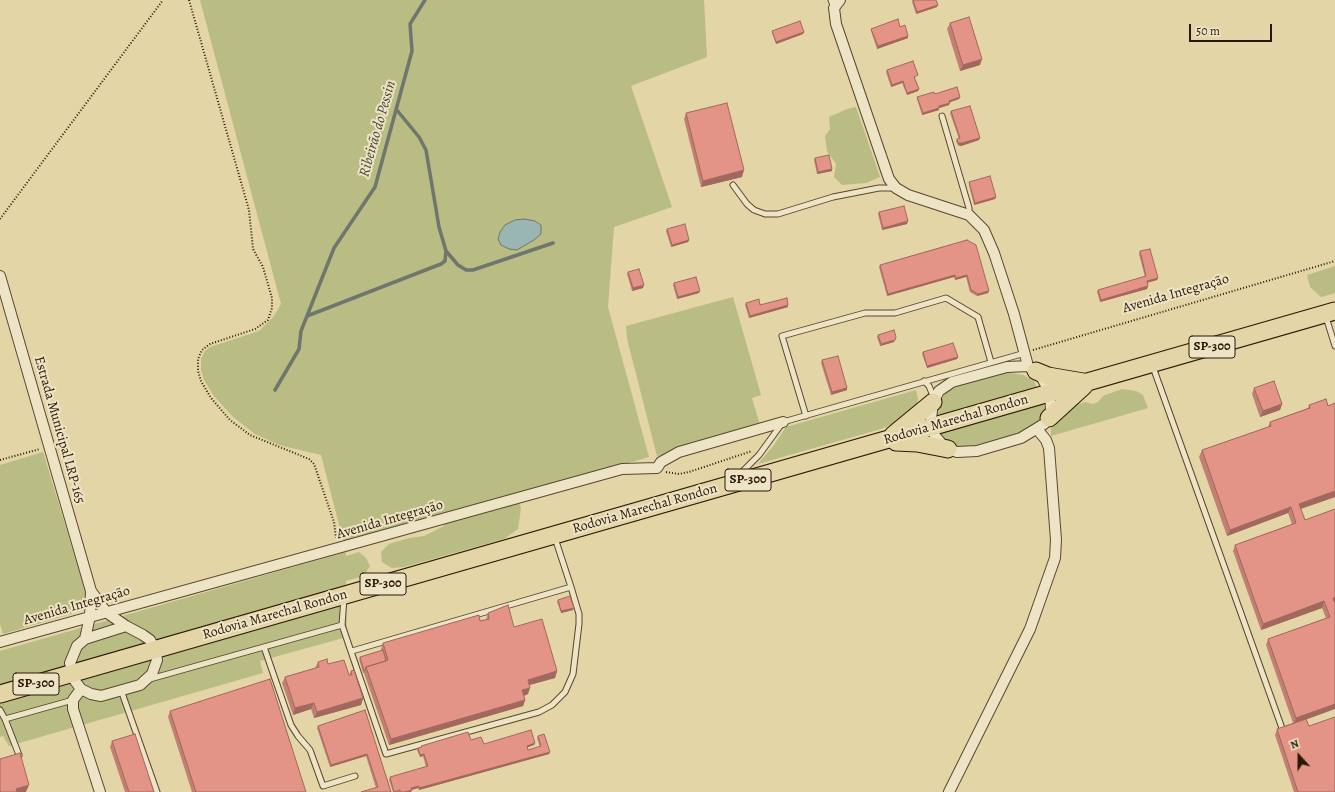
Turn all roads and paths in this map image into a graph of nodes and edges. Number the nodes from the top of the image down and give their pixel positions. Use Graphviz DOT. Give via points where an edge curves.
graph roads {
  1 [pos="163,0"];
  2 [pos="189,0"];
  3 [pos="835,3"];
  4 [pos="942,116"];
  5 [pos="733,186"];
  6 [pos="896,188"];
  7 [pos="969,215"];
  8 [pos="0,219"];
  9 [pos="1335,261"];
  10 [pos="0,276"];
  11 [pos="1330,313"];
  12 [pos="1335,346"];
  13 [pos="1025,353"];
  14 [pos="991,362"];
  15 [pos="1152,364"];
  16 [pos="1032,369"];
  17 [pos="924,381"];
  18 [pos="1089,382"];
  19 [pos="1050,393"];
  20 [pos="934,400"];
  21 [pos="806,416"];
  22 [pos="783,422"];
  23 [pos="1043,423"];
  24 [pos="932,427"];
  25 [pos="884,441"];
  26 [pos="49,446"];
  27 [pos="766,446"];
  28 [pos="948,449"];
  29 [pos="0,460"];
  30 [pos="657,468"];
  31 [pos="726,486"];
  32 [pos="554,535"];
  33 [pos="335,550"];
  34 [pos="571,587"];
  35 [pos="91,591"];
  36 [pos="344,595"];
  37 [pos="106,612"];
  38 [pos="90,616"];
  39 [pos="342,625"];
  40 [pos="126,626"];
  41 [pos="85,639"];
  42 [pos="0,642"];
  43 [pos="264,647"];
  44 [pos="155,649"];
  45 [pos="352,651"];
  46 [pos="72,673"];
  47 [pos="146,680"];
  48 [pos="81,689"];
  49 [pos="121,690"];
  50 [pos="0,694"];
  51 [pos="73,700"];
  52 [pos="0,710"];
  53 [pos="5,719"];
  54 [pos="1283,731"];
  55 [pos="19,755"];
  56 [pos="355,776"];
  57 [pos="100,792"];
  58 [pos="156,792"];
  59 [pos="949,792"];
  1 -- 8 [label="path"];
  2 -- 33 [label="path" via="249,210 253,249 263,267 272,298 268,320 255,330 210,344 202,350 198,359 198,371 211,398 230,420 250,435 309,459 314,464 334,522"];
  3 -- 6 [label="street" via="836,24 889,180"];
  4 -- 7 [label="lane"];
  5 -- 6 [label="lane" via="747,204 765,214 778,214 838,196 878,188"];
  6 -- 7 [label="street" via="919,199"];
  7 -- 13 [label="street" via="988,239"];
  9 -- 13 [label="path, Avenida Integração"];
  10 -- 26 [label="street, Estrada Municipal LRP-165"];
  11 -- 12 [label="lane"];
  11 -- 15 [label="main road, Rodovia Marechal Rondon / SP-300"];
  13 -- 14 [label="lane"];
  13 -- 16 [label="street"];
  14 -- 17 [label="lane"];
  14 -- 21 [label="lane" via="978,317 946,298 895,313 865,313 782,336"];
  15 -- 18 [label="main road, Rodovia Marechal Rondon / SP-300"];
  15 -- 54 [label="lane"];
  16 -- 18 [label="main road"];
  16 -- 19 [label="street" via="1047,385"];
  16 -- 20 [label="street" via="1007,367 952,382 939,391"];
  17 -- 20 [label="lane" via="929,386"];
  17 -- 21 [label="lane"];
  18 -- 19 [label="main road, Rodovia Marechal Rondon / SP-300"];
  18 -- 23 [label="main road"];
  19 -- 23 [label="street" via="1051,401"];
  19 -- 24 [label="main road, Rodovia Marechal Rondon / SP-300"];
  20 -- 24 [label="street" via="931,413"];
  20 -- 25 [label="main road"];
  21 -- 22 [label="lane"];
  22 -- 27 [label="lane"];
  22 -- 30 [label="street" via="678,452 661,462"];
  23 -- 28 [label="street" via="1021,438 977,450 957,452"];
  23 -- 59 [label="street" via="1049,448 1056,540 1054,558 1030,630"];
  24 -- 25 [label="main road, Rodovia Marechal Rondon / SP-300"];
  24 -- 28 [label="street" via="935,436"];
  25 -- 28 [label="main road" via="917,443"];
  25 -- 31 [label="main road, Rodovia Marechal Rondon / SP-300"];
  26 -- 29 [label="path"];
  26 -- 35 [label="street, Estrada Municipal LRP-165"];
  27 -- 30 [label="path" via="679,474"];
  27 -- 31 [label="lane" via="747,469"];
  30 -- 33 [label="street, Avenida Integração" via="622,469"];
  31 -- 32 [label="main road, Rodovia Marechal Rondon / SP-300"];
  32 -- 34 [label="lane"];
  32 -- 36 [label="main road, Rodovia Marechal Rondon / SP-300"];
  33 -- 37 [label="street, Avenida Integração"];
  34 -- 45 [label="lane"];
  34 -- 45 [label="lane" via="579,614 573,674 565,692 552,705 539,712 386,754"];
  35 -- 37 [label="street, Estrada Municipal LRP-165"];
  35 -- 38 [label="street, Estrada Municipal LRP-165"];
  36 -- 39 [label="lane"];
  36 -- 44 [label="main road, Rodovia Marechal Rondon / SP-300"];
  37 -- 38 [label="street, Avenida Integração"];
  37 -- 40 [label="street, Estrada Municipal LRP-165"];
  38 -- 41 [label="street, Estrada Municipal LRP-165"];
  38 -- 42 [label="street, Avenida Integração"];
  39 -- 43 [label="lane"];
  39 -- 45 [label="lane"];
  40 -- 41 [label="street"];
  40 -- 44 [label="street, Estrada Municipal LRP-165" via="150,640"];
  41 -- 46 [label="street" via="72,654"];
  43 -- 47 [label="lane"];
  43 -- 56 [label="lane" via="291,725 310,750 323,786"];
  44 -- 46 [label="main road, Rodovia Marechal Rondon / SP-300"];
  44 -- 47 [label="street" via="155,668"];
  46 -- 48 [label="street"];
  46 -- 50 [label="main road, Rodovia Marechal Rondon / SP-300"];
  47 -- 49 [label="street" via="140,685"];
  48 -- 49 [label="street" via="102,696"];
  48 -- 51 [label="street"];
  49 -- 58 [label="lane"];
  51 -- 53 [label="lane"];
  51 -- 57 [label="street" via="78,727"];
  52 -- 53 [label="lane"];
  53 -- 55 [label="lane"];
}
